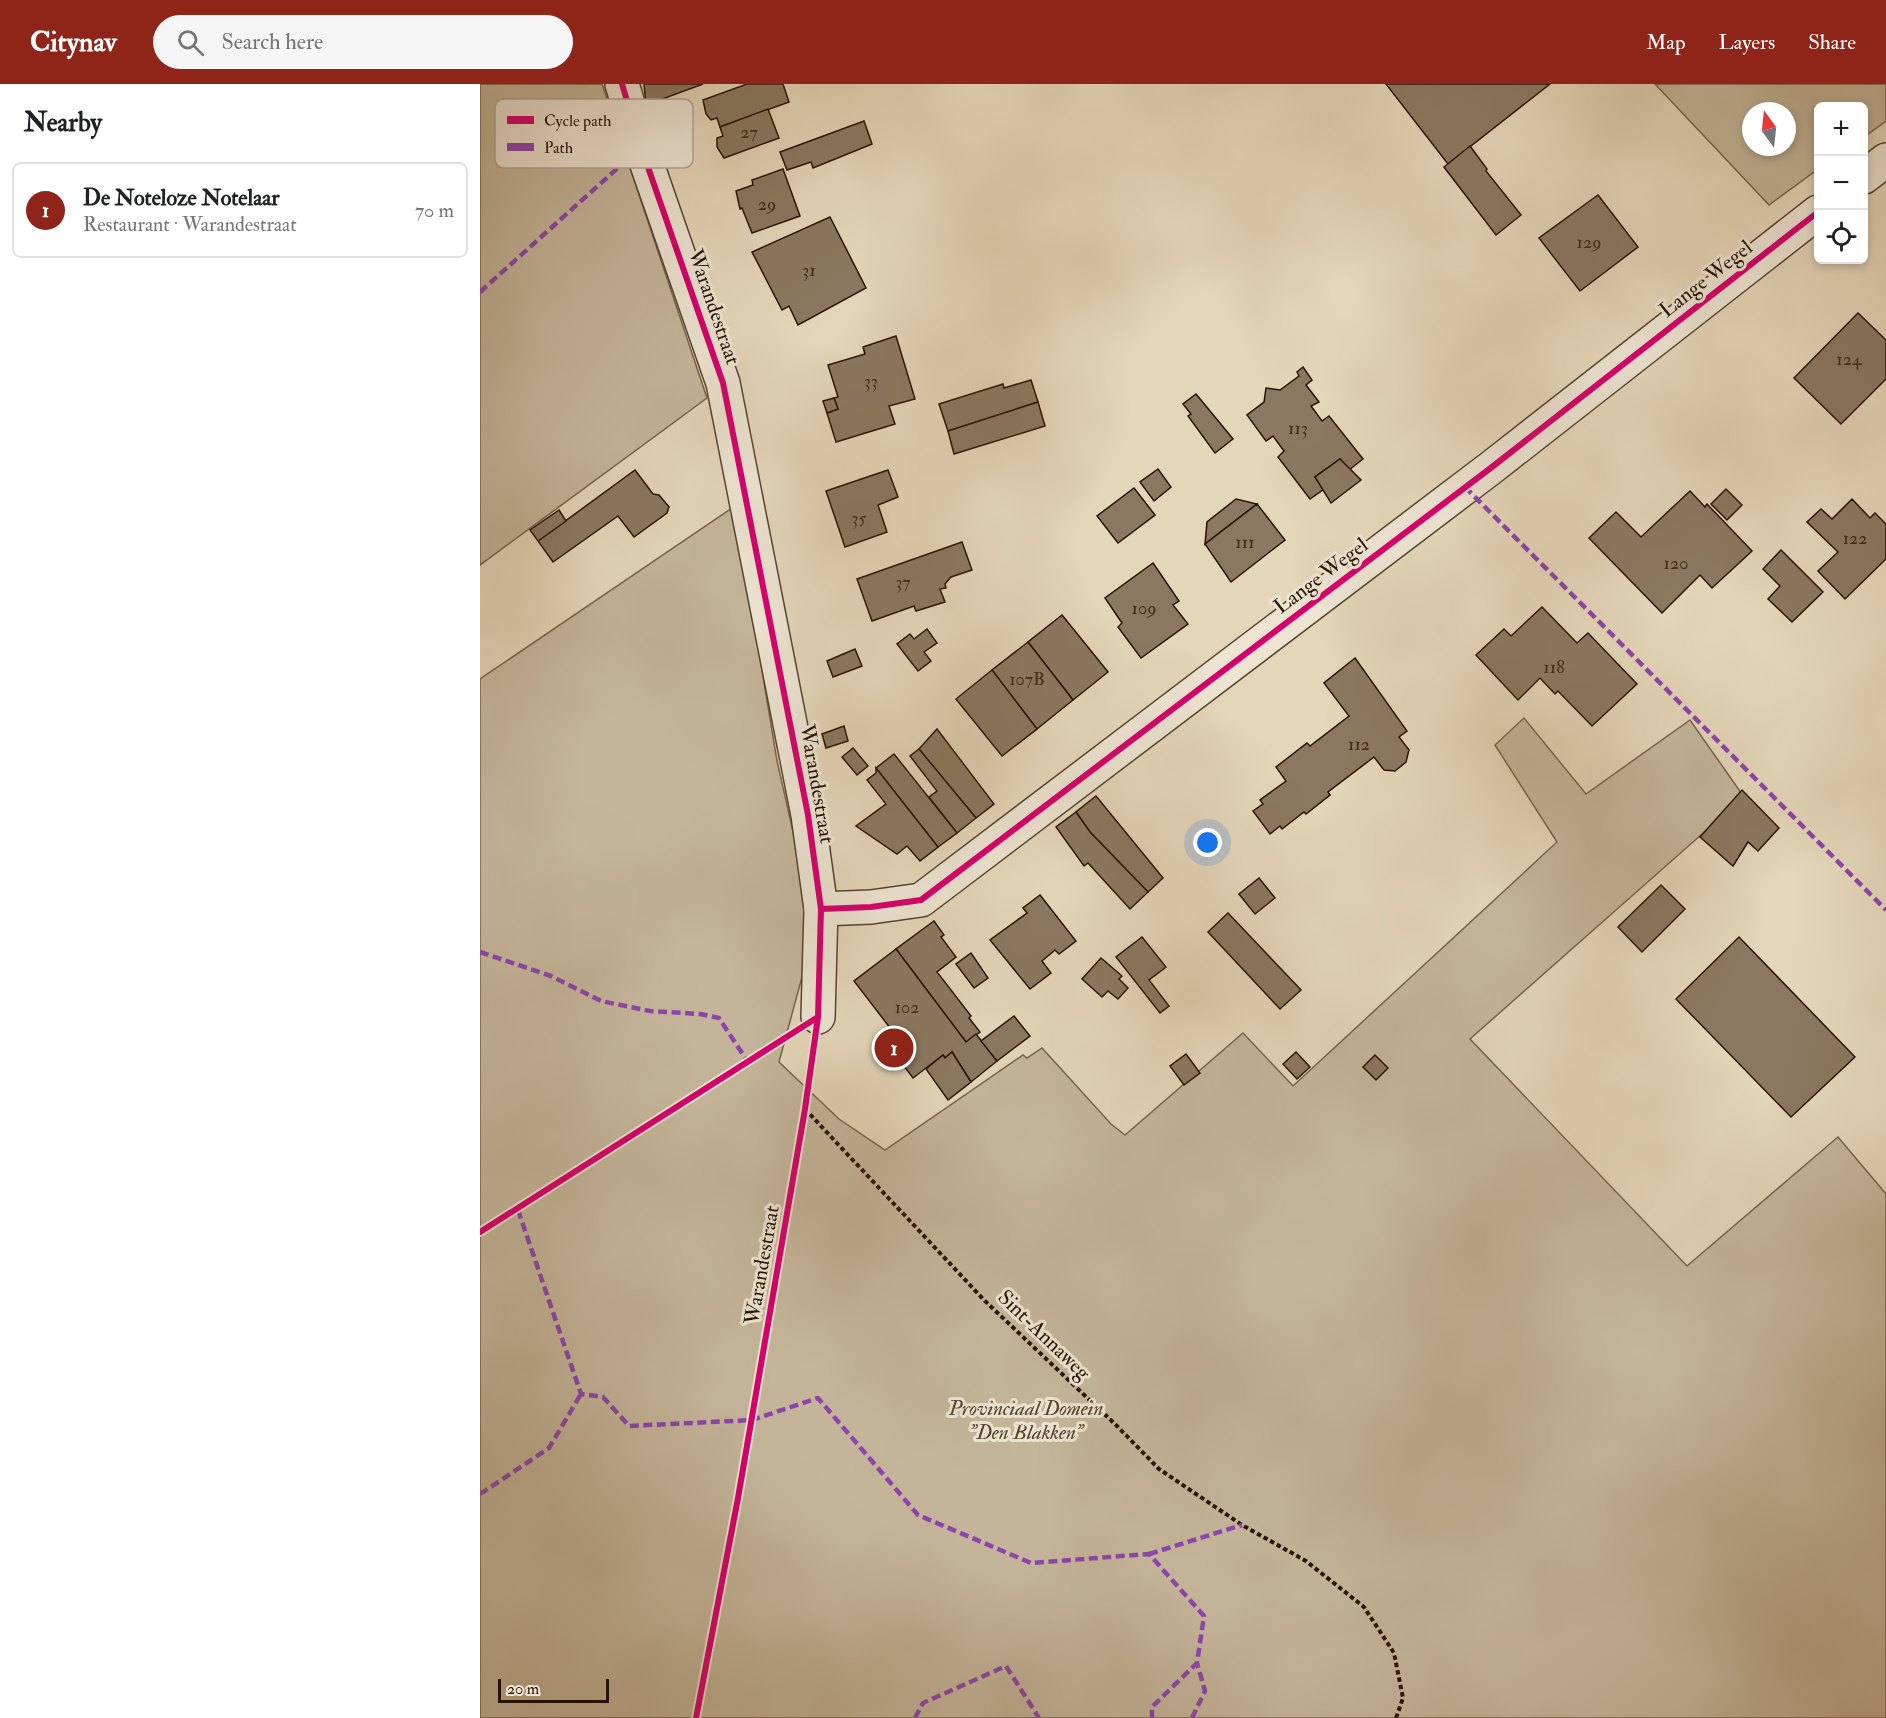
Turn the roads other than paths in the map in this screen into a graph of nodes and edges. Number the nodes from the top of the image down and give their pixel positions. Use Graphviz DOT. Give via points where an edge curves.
graph roads {
  1 [pos="622,84"];
  2 [pos="627,99"];
  3 [pos="1886,160"];
  4 [pos="648,168"];
  5 [pos="1868,173"];
  6 [pos="1814,215"];
  7 [pos="821,909"];
  8 [pos="818,1017"];
  1 -- 2 [label="street, Warandestraat"];
  3 -- 5 [label="street"];
  4 -- 7 [label="street, Warandestraat" via="723,383 808,815"];
  6 -- 7 [label="street, Lange Wegel" via="1492,467 921,900"];
  7 -- 8 [label="street, Warandestraat"];
}
